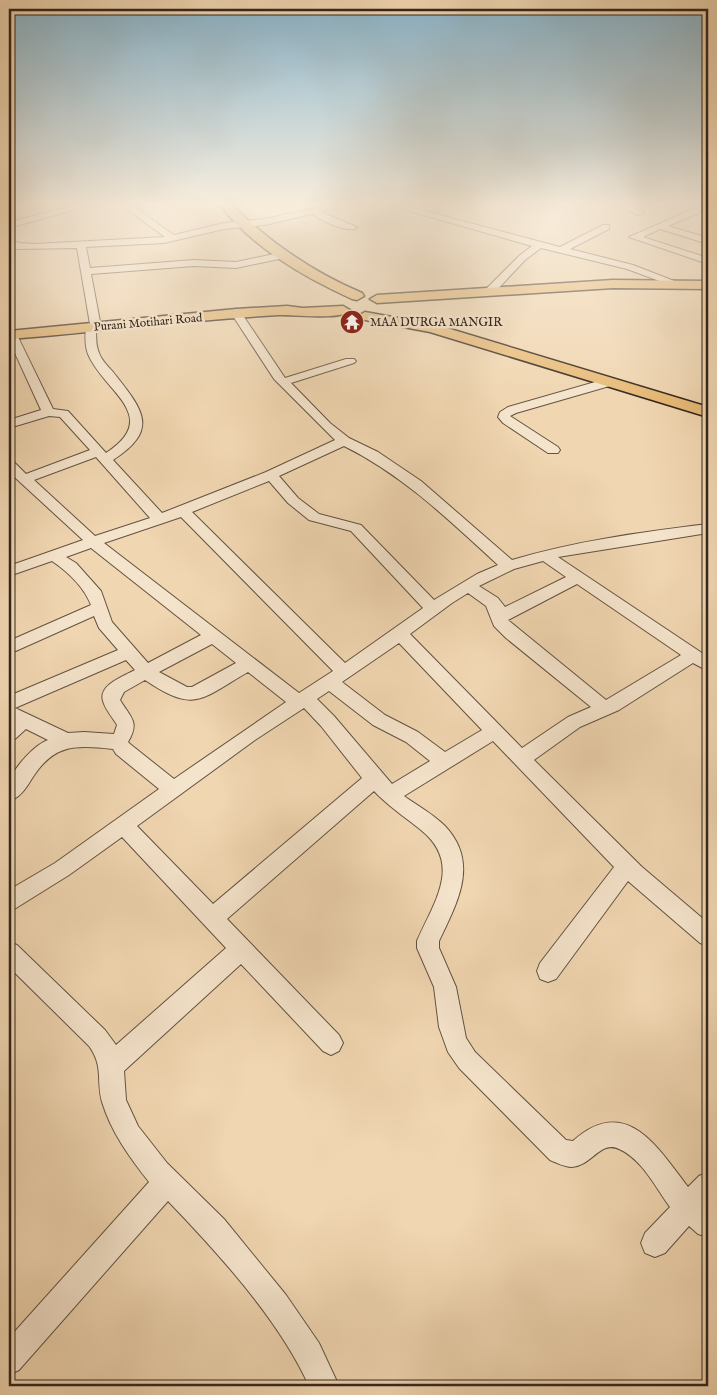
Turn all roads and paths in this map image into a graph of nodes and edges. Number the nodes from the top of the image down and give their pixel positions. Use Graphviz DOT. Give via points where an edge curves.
graph roads {
  1 [pos="98,270"];
  2 [pos="307,270"];
  3 [pos="510,270"];
  4 [pos="639,270"];
  5 [pos="86,271"];
  6 [pos="677,284"];
  7 [pos="708,285"];
  8 [pos="490,291"];
  9 [pos="347,303"];
  10 [pos="382,304"];
  11 [pos="236,313"];
  12 [pos="365,316"];
  13 [pos="93,327"];
  14 [pos="432,328"];
  15 [pos="10,335"];
  16 [pos="350,361"];
  17 [pos="283,382"];
  18 [pos="609,382"];
  19 [pos="48,412"];
  20 [pos="708,412"];
  21 [pos="9,424"];
  22 [pos="344,441"];
  23 [pos="553,450"];
  24 [pos="101,455"];
  25 [pos="9,465"];
  26 [pos="271,475"];
  27 [pos="24,479"];
  28 [pos="183,511"];
  29 [pos="158,518"];
  30 [pos="708,528"];
  31 [pos="92,541"];
  32 [pos="53,555"];
  33 [pos="545,555"];
  34 [pos="509,566"];
  35 [pos="9,570"];
  36 [pos="578,577"];
  37 [pos="468,586"];
  38 [pos="99,608"];
  39 [pos="433,609"];
  40 [pos="499,617"];
  41 [pos="400,634"];
  42 [pos="213,636"];
  43 [pos="10,645"];
  44 [pos="130,652"];
  45 [pos="701,660"];
  46 [pos="248,664"];
  47 [pos="146,672"];
  48 [pos="344,672"];
  49 [pos="329,682"];
  50 [pos="301,700"];
  51 [pos="9,703"];
  52 [pos="605,709"];
  53 [pos="17,716"];
  54 [pos="495,731"];
  55 [pos="9,734"];
  56 [pos="65,740"];
  57 [pos="119,742"];
  58 [pos="522,758"];
  59 [pos="444,762"];
  60 [pos="374,778"];
  61 [pos="173,789"];
  62 [pos="9,793"];
  63 [pos="390,795"];
  64 [pos="123,825"];
  65 [pos="627,866"];
  66 [pos="9,901"];
  67 [pos="212,918"];
  68 [pos="708,936"];
  69 [pos="242,949"];
  70 [pos="9,952"];
  71 [pos="548,971"];
  72 [pos="331,1043"];
  73 [pos="111,1066"];
  74 [pos="167,1182"];
  75 [pos="708,1185"];
  76 [pos="698,1216"];
  77 [pos="656,1243"];
  78 [pos="9,1360"];
  79 [pos="324,1386"];
  1 -- 5 [label="street"];
  2 -- 9 [label="main road"];
  3 -- 8 [label="street"];
  4 -- 6 [label="street"];
  5 -- 13 [label="street"];
  6 -- 7 [label="main road"];
  6 -- 8 [label="main road"];
  8 -- 10 [label="main road"];
  9 -- 10 [label="main road"];
  9 -- 11 [label="main road, Purani Motihari Road" via="303,312"];
  9 -- 12 [label="main road" via="354,315"];
  10 -- 12 [label="main road" via="379,312"];
  10 -- 14 [label="main road"];
  11 -- 13 [label="main road, Purani Motihari Road"];
  11 -- 17 [label="street"];
  12 -- 14 [label="main road"];
  13 -- 15 [label="main road, Purani Motihari Road"];
  13 -- 24 [label="street" via="92,348 96,360 121,391 137,416 138,425 119,451"];
  14 -- 18 [label="main road"];
  15 -- 19 [label="street"];
  16 -- 17 [label="street"];
  17 -- 22 [label="street"];
  18 -- 20 [label="main road"];
  18 -- 23 [label="street" via="504,415"];
  19 -- 21 [label="street"];
  19 -- 24 [label="street" via="64,414"];
  22 -- 26 [label="street"];
  22 -- 34 [label="street" via="374,455 412,480"];
  24 -- 27 [label="street"];
  24 -- 29 [label="street"];
  25 -- 27 [label="street"];
  26 -- 28 [label="street"];
  26 -- 39 [label="street" via="314,516 356,528"];
  27 -- 31 [label="street"];
  28 -- 29 [label="street"];
  28 -- 48 [label="street"];
  29 -- 31 [label="street"];
  30 -- 33 [label="street"];
  31 -- 32 [label="street"];
  31 -- 42 [label="street"];
  32 -- 35 [label="street"];
  32 -- 38 [label="street" via="71,567 88,586"];
  33 -- 34 [label="street"];
  33 -- 36 [label="street"];
  34 -- 37 [label="street"];
  36 -- 40 [label="street"];
  36 -- 45 [label="street"];
  37 -- 39 [label="street"];
  37 -- 40 [label="street" via="492,602"];
  38 -- 43 [label="street"];
  38 -- 44 [label="street" via="105,624"];
  39 -- 41 [label="street"];
  40 -- 52 [label="street" via="512,634"];
  41 -- 48 [label="street"];
  41 -- 54 [label="street"];
  42 -- 46 [label="street"];
  42 -- 47 [label="street"];
  44 -- 47 [label="street"];
  44 -- 51 [label="street"];
  45 -- 52 [label="street"];
  46 -- 47 [label="street" via="195,694 175,690"];
  46 -- 50 [label="street"];
  47 -- 57 [label="street" via="112,693 111,700 126,725"];
  48 -- 49 [label="street"];
  49 -- 50 [label="street"];
  49 -- 59 [label="street" via="379,720 412,737"];
  50 -- 60 [label="street" via="335,728"];
  50 -- 61 [label="street"];
  52 -- 58 [label="street" via="574,722"];
  53 -- 55 [label="street"];
  53 -- 56 [label="street"];
  54 -- 58 [label="street"];
  54 -- 59 [label="street"];
  56 -- 57 [label="street"];
  56 -- 62 [label="street" via="42,752"];
  57 -- 61 [label="street" via="123,749"];
  58 -- 65 [label="street"];
  59 -- 63 [label="street"];
  60 -- 63 [label="street"];
  60 -- 67 [label="street"];
  61 -- 64 [label="street"];
  63 -- 76 [label="street" via="431,826 448,845 452,861 450,895 428,941 428,948 445,987 456,1044 467,1060 560,1151 579,1153 600,1135 614,1134 628,1139 644,1150"];
  64 -- 66 [label="street" via="62,869"];
  64 -- 67 [label="street"];
  65 -- 68 [label="street"];
  65 -- 71 [label="street"];
  67 -- 69 [label="street"];
  69 -- 72 [label="street"];
  69 -- 73 [label="street"];
  70 -- 73 [label="street" via="97,1038 106,1050"];
  73 -- 74 [label="street" via="117,1110 140,1151"];
  74 -- 78 [label="street"];
  74 -- 79 [label="street" via="214,1229 276,1305 309,1353"];
  75 -- 76 [label="street"];
  76 -- 77 [label="street"];
}
